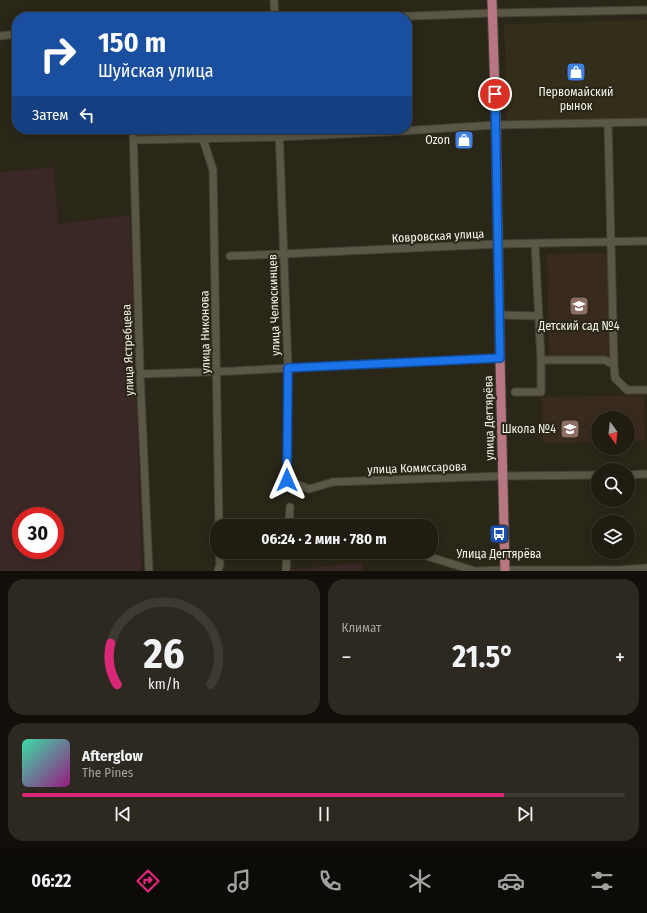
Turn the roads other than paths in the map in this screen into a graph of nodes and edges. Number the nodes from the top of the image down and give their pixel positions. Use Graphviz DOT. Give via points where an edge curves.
graph roads {
  1 [pos="274,0"];
  2 [pos="492,0"];
  3 [pos="647,10"];
  4 [pos="275,12"];
  5 [pos="492,13"];
  6 [pos="412,16"];
  7 [pos="12,35"];
  8 [pos="0,36"];
  9 [pos="647,122"];
  10 [pos="608,123"];
  11 [pos="496,125"];
  12 [pos="412,130"];
  13 [pos="133,134"];
  14 [pos="200,134"];
  15 [pos="266,134"];
  16 [pos="279,134"];
  17 [pos="203,139"];
  18 [pos="134,140"];
  19 [pos="647,241"];
  20 [pos="611,242"];
  21 [pos="535,243"];
  22 [pos="498,244"];
  23 [pos="284,254"];
  24 [pos="230,256"];
  25 [pos="499,315"];
  26 [pos="539,316"];
  27 [pos="500,358"];
  28 [pos="541,360"];
  29 [pos="614,365"];
  30 [pos="288,368"];
  31 [pos="216,372"];
  32 [pos="140,374"];
  33 [pos="647,390"];
  34 [pos="515,392"];
  35 [pos="635,474"];
  36 [pos="647,474"];
  37 [pos="591,475"];
  38 [pos="503,476"];
  39 [pos="287,480"];
  40 [pos="290,507"];
  41 [pos="219,519"];
  42 [pos="289,519"];
  43 [pos="220,559"];
  44 [pos="287,559"];
  45 [pos="436,559"];
  46 [pos="647,568"];
  47 [pos="505,570"];
  48 [pos="149,571"];
  49 [pos="218,571"];
  50 [pos="286,571"];
  51 [pos="475,571"];
  52 [pos="478,571"];
  1 -- 4 [label="street"];
  2 -- 5 [label="main road, улица Дегтярёва"];
  3 -- 5 [label="street"];
  5 -- 6 [label="street"];
  5 -- 11 [label="main road, улица Дегтярёва"];
  7 -- 8 [label="street"];
  9 -- 10 [label="street"];
  10 -- 11 [label="street"];
  10 -- 20 [label="street"];
  11 -- 12 [label="street"];
  11 -- 22 [label="main road, улица Дегтярёва"];
  13 -- 18 [label="street, улица Ястребцева"];
  14 -- 17 [label="street, улица Никонова"];
  15 -- 17 [label="street"];
  16 -- 23 [label="street, улица Челюскинцев"];
  17 -- 18 [label="street"];
  17 -- 31 [label="street, улица Никонова" via="213,170"];
  18 -- 32 [label="street, улица Ястребцева"];
  19 -- 20 [label="street, Ковровская улица"];
  20 -- 21 [label="street, Ковровская улица"];
  20 -- 29 [label="street"];
  21 -- 22 [label="street, Ковровская улица"];
  21 -- 26 [label="street"];
  22 -- 23 [label="street, Ковровская улица"];
  22 -- 25 [label="main road, улица Дегтярёва"];
  23 -- 24 [label="street, Ковровская улица"];
  23 -- 30 [label="street, улица Челюскинцев"];
  25 -- 26 [label="street"];
  25 -- 27 [label="main road, улица Дегтярёва"];
  26 -- 28 [label="street"];
  27 -- 30 [label="street"];
  27 -- 38 [label="main road, улица Дегтярёва"];
  28 -- 29 [label="street" via="605,360"];
  28 -- 34 [label="street" via="541,392"];
  29 -- 33 [label="street" via="615,378 627,390"];
  30 -- 31 [label="street"];
  30 -- 39 [label="street, улица Челюскинцев"];
  31 -- 32 [label="street"];
  31 -- 41 [label="street, улица Никонова"];
  32 -- 48 [label="street, улица Ястребцева"];
  35 -- 36 [label="street"];
  37 -- 38 [label="street, улица Комиссарова"];
  38 -- 39 [label="street, улица Комиссарова" via="333,482 309,489"];
  38 -- 47 [label="main road, улица Дегтярёва"];
  40 -- 42 [label="street"];
  43 -- 49 [label="street"];
  44 -- 50 [label="street"];
  45 -- 51 [label="street"];
  46 -- 47 [label="street"];
  47 -- 52 [label="street"];
}
